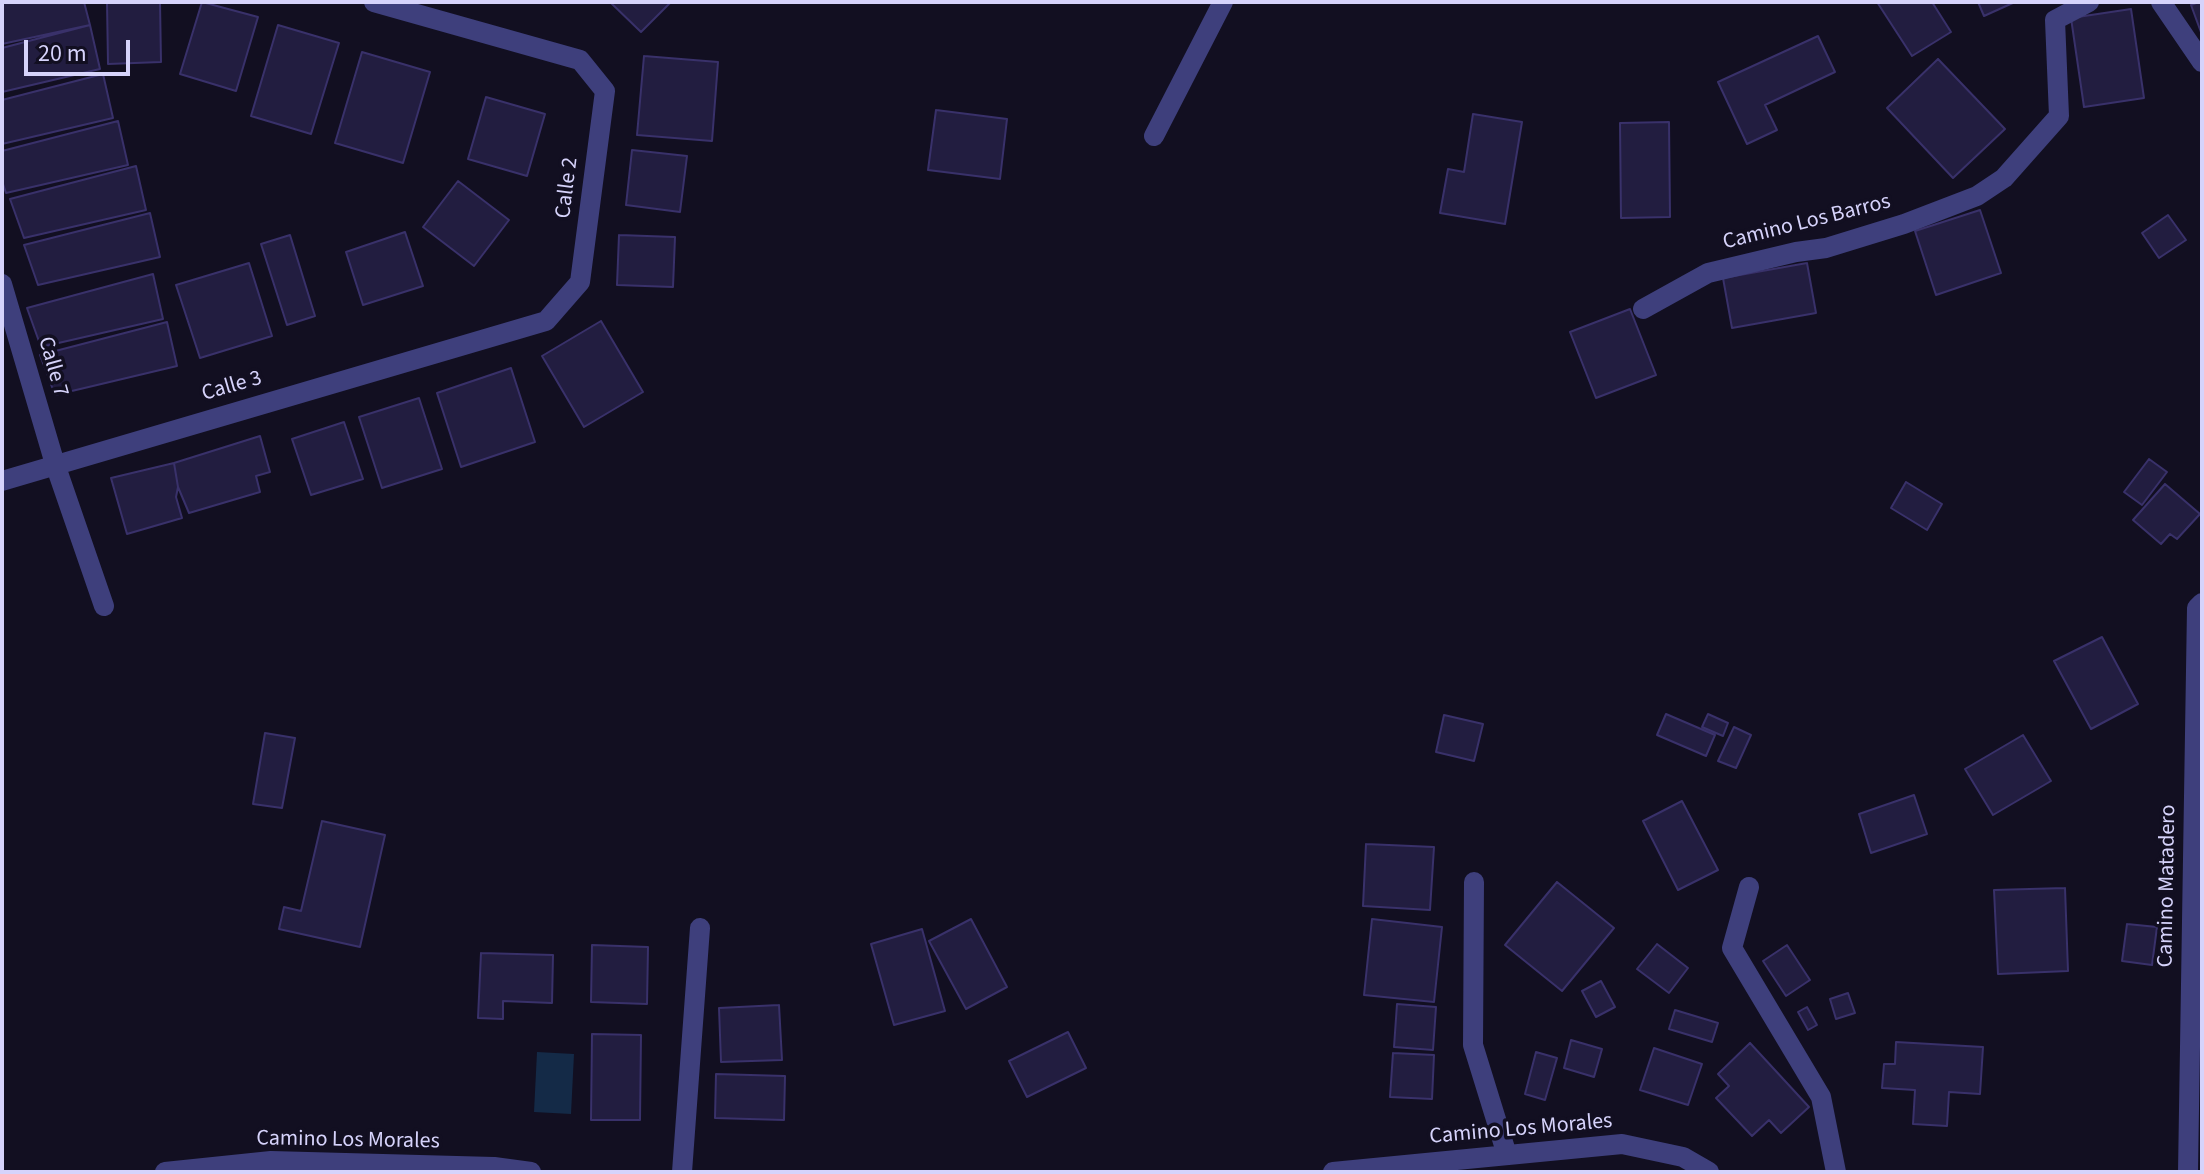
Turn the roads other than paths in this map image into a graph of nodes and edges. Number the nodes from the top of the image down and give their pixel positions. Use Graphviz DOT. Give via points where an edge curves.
graph roads {
  1 [pos="374,2"];
  2 [pos="1223,2"];
  3 [pos="2089,2"];
  4 [pos="2161,2"];
  5 [pos="2202,62"];
  6 [pos="1154,136"];
  7 [pos="2,284"];
  8 [pos="1643,309"];
  9 [pos="476,341"];
  10 [pos="55,464"];
  11 [pos="2,481"];
  12 [pos="104,606"];
  13 [pos="2200,607"];
  14 [pos="1474,882"];
  15 [pos="1749,887"];
  16 [pos="700,928"];
  17 [pos="1507,1155"];
  18 [pos="165,1172"];
  19 [pos="531,1172"];
  20 [pos="682,1172"];
  21 [pos="1333,1172"];
  22 [pos="1709,1172"];
  23 [pos="1836,1172"];
  24 [pos="2188,1172"];
  1 -- 9 [label="street, Calle 2" via="580,60 605,91 580,282 546,321"];
  2 -- 6 [label="street"];
  3 -- 8 [label="street, Camino Los Barros" via="2055,20 2059,116 2004,178 1977,196 1904,224 1826,248 1708,273"];
  4 -- 5 [label="street"];
  7 -- 10 [label="street, Calle 7"];
  9 -- 10 [label="street, Calle 3"];
  10 -- 11 [label="street, Calle 3"];
  10 -- 12 [label="street, Calle 7"];
  13 -- 24 [label="street, Camino Matadero"];
  14 -- 17 [label="street" via="1473,1045"];
  15 -- 23 [label="street" via="1732,948 1821,1097"];
  16 -- 20 [label="street"];
  17 -- 21 [label="street, Camino Los Morales"];
  17 -- 22 [label="street, Camino Los Morales" via="1622,1144 1683,1157"];
  18 -- 19 [label="street, Camino Los Morales" via="271,1161"];
}
